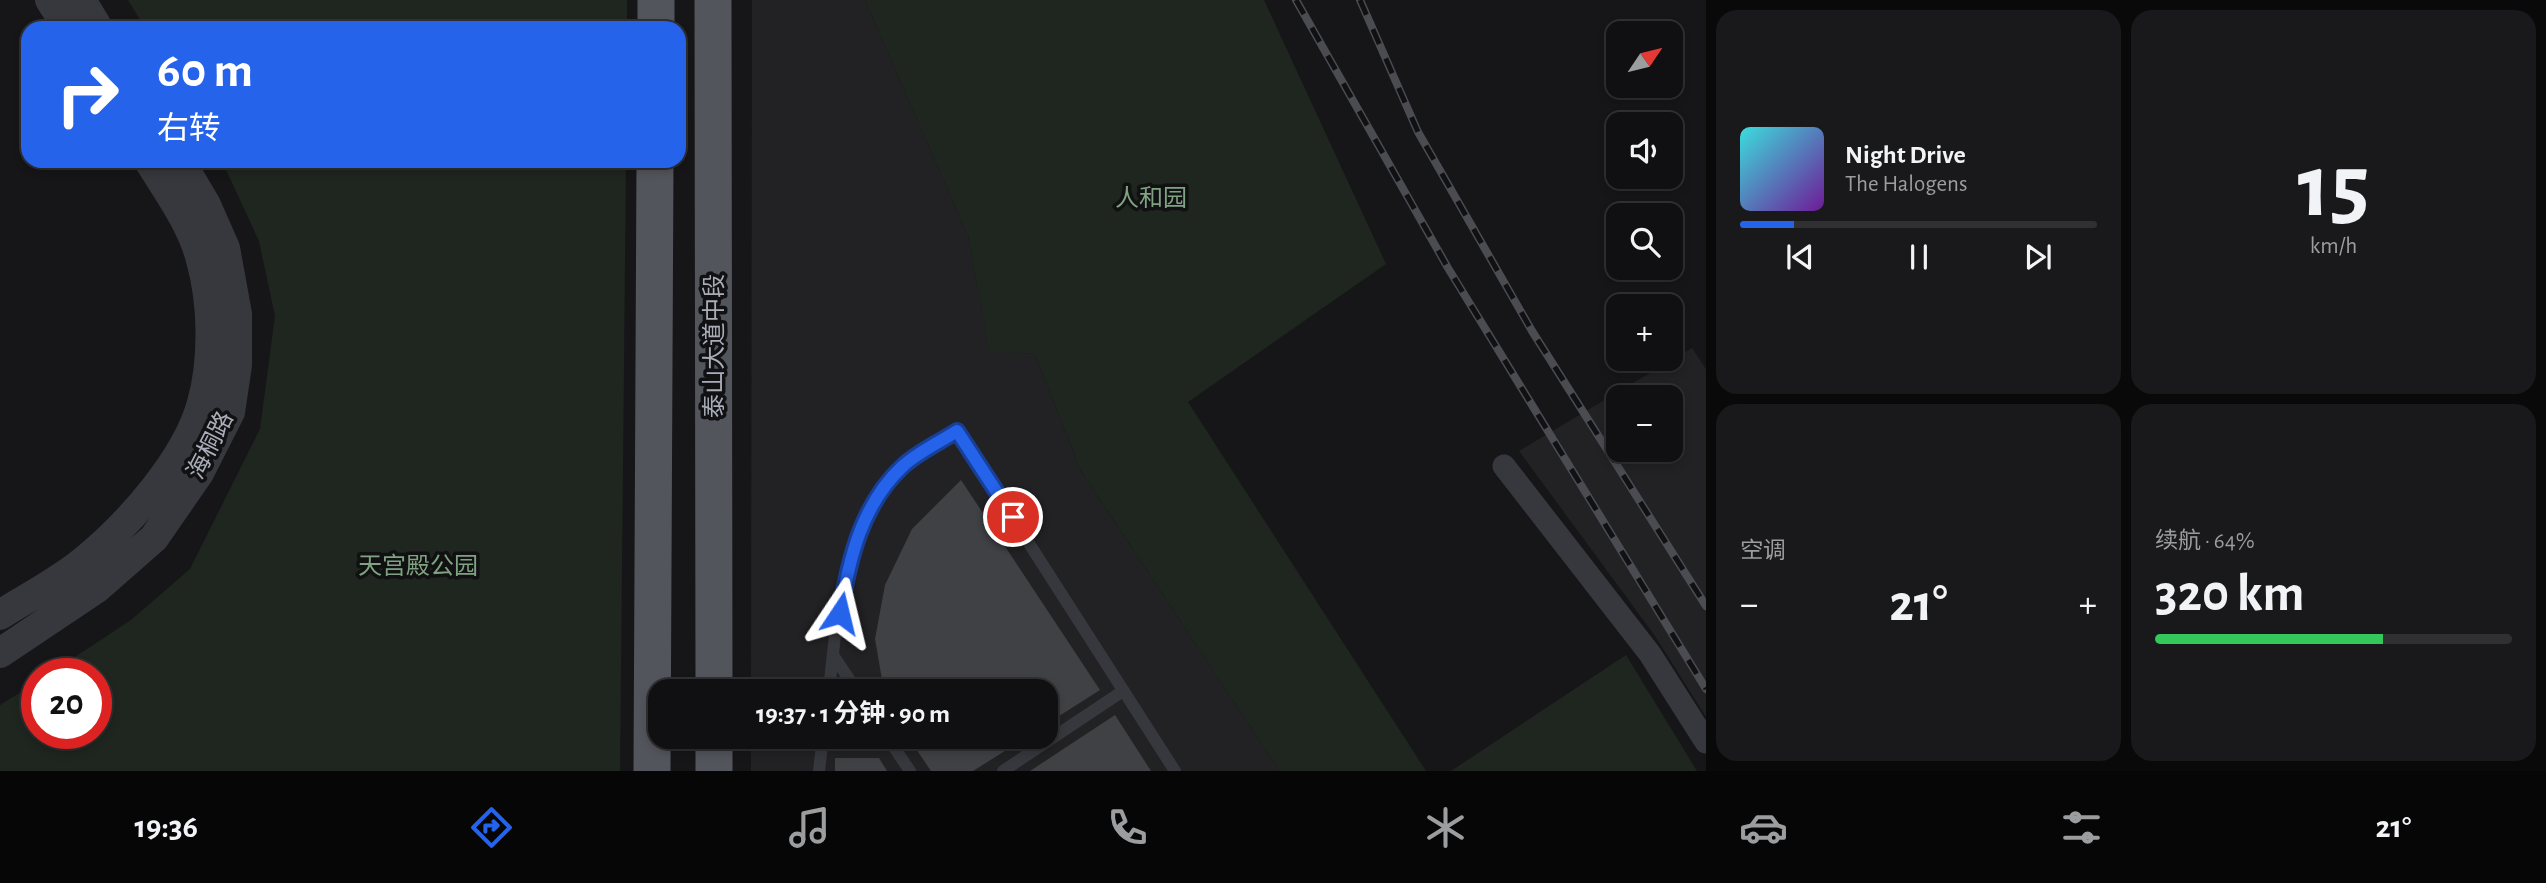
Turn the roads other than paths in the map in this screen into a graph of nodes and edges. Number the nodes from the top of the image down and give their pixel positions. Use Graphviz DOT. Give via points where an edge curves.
graph roads {
  1 [pos="50,0"];
  2 [pos="81,0"];
  3 [pos="656,0"];
  4 [pos="713,0"];
  5 [pos="64,21"];
  6 [pos="94,21"];
  7 [pos="656,21"];
  8 [pos="153,168"];
  9 [pos="184,168"];
  10 [pos="655,168"];
  11 [pos="1504,466"];
  12 [pos="0,615"];
  13 [pos="0,653"];
  14 [pos="833,655"];
  15 [pos="714,679"];
  16 [pos="830,679"];
  17 [pos="849,679"];
  18 [pos="1123,691"];
  19 [pos="1706,742"];
  20 [pos="714,749"];
  21 [pos="822,749"];
  22 [pos="895,749"];
  23 [pos="652,771"];
  24 [pos="714,771"];
  25 [pos="819,771"];
  26 [pos="910,771"];
  27 [pos="1003,771"];
  28 [pos="1175,771"];
  1 -- 5 [label="street"];
  2 -- 6 [label="street"];
  3 -- 7 [label="main road"];
  4 -- 15 [label="main road, 泰山大道中段"];
  8 -- 12 [label="street, 海桐路" via="185,219 201,260 209,310 202,404 174,462 135,515 84,561"];
  9 -- 13 [label="street, 海桐路" via="225,248 237,314 237,365 230,412 199,473 154,538 97,588"];
  10 -- 23 [label="main road"];
  11 -- 19 [label="street" via="1650,654"];
  14 -- 16 [label="lane"];
  14 -- 17 [label="lane"];
  14 -- 18 [label="lane" via="847,572 864,516 903,466 957,431"];
  18 -- 27 [label="lane"];
  18 -- 28 [label="lane"];
  20 -- 24 [label="main road"];
  21 -- 25 [label="lane"];
  22 -- 26 [label="lane"];
}
